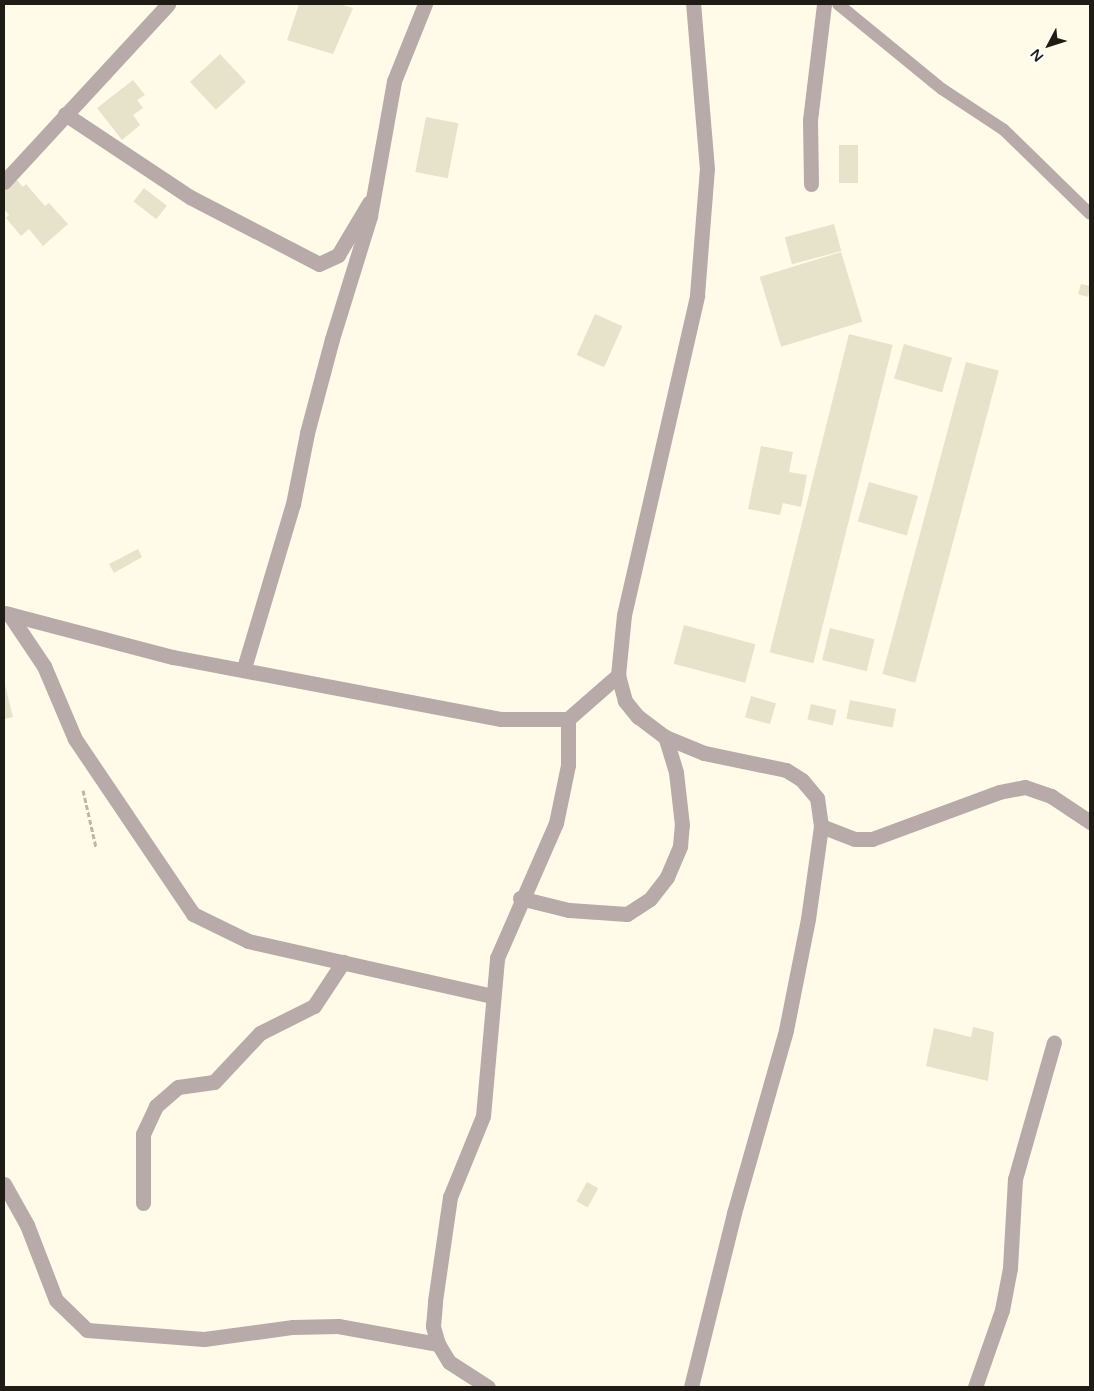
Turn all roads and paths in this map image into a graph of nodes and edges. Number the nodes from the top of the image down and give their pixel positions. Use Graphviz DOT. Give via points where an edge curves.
graph roads {
  1 [pos="168,4"];
  2 [pos="425,4"];
  3 [pos="693,4"];
  4 [pos="824,4"];
  5 [pos="838,4"];
  6 [pos="64,114"];
  7 [pos="4,182"];
  8 [pos="811,184"];
  9 [pos="374,195"];
  10 [pos="1090,214"];
  11 [pos="6,614"];
  12 [pos="244,668"];
  13 [pos="618,675"];
  14 [pos="568,719"];
  15 [pos="665,737"];
  16 [pos="1090,822"];
  17 [pos="820,826"];
  18 [pos="520,898"];
  19 [pos="342,962"];
  20 [pos="493,996"];
  21 [pos="1054,1042"];
  22 [pos="4,1184"];
  23 [pos="143,1203"];
  24 [pos="438,1344"];
  25 [pos="488,1387"];
  26 [pos="691,1387"];
  27 [pos="975,1387"];
  1 -- 6 [label="street"];
  2 -- 9 [label="street" via="394,82"];
  3 -- 13 [label="street" via="707,169 697,295 624,615"];
  4 -- 8 [label="street" via="810,120"];
  5 -- 10 [label="lane" via="942,89 1004,130"];
  6 -- 7 [label="street"];
  6 -- 9 [label="street" via="190,197 319,264 338,255"];
  9 -- 12 [label="street" via="315,400 293,504"];
  11 -- 12 [label="street" via="120,646"];
  11 -- 19 [label="street" via="44,666 75,739 193,914 248,941"];
  12 -- 14 [label="street" via="452,712 543,722"];
  13 -- 14 [label="street"];
  13 -- 15 [label="street" via="626,701 634,712"];
  14 -- 18 [label="street" via="568,765 559,815"];
  15 -- 17 [label="street" via="704,753 786,770 802,780 817,798"];
  15 -- 18 [label="street" via="676,772 682,826 680,846 667,877 650,899 627,914 569,910"];
  16 -- 17 [label="street" via="1050,796 1025,787 999,792 872,839 855,839"];
  17 -- 26 [label="street" via="808,919 786,1030 734,1213"];
  18 -- 20 [label="street" via="497,958"];
  19 -- 20 [label="street"];
  19 -- 23 [label="street" via="314,1006 260,1033 214,1082 178,1087 156,1106 143,1134"];
  20 -- 24 [label="street" via="483,1116 450,1197 444,1229 433,1326"];
  21 -- 27 [label="street" via="1015,1179 1010,1268 1002,1310"];
  22 -- 24 [label="street" via="27,1225 56,1300 87,1330 204,1339 293,1327 338,1326"];
  24 -- 25 [label="street" via="449,1362"];
}
